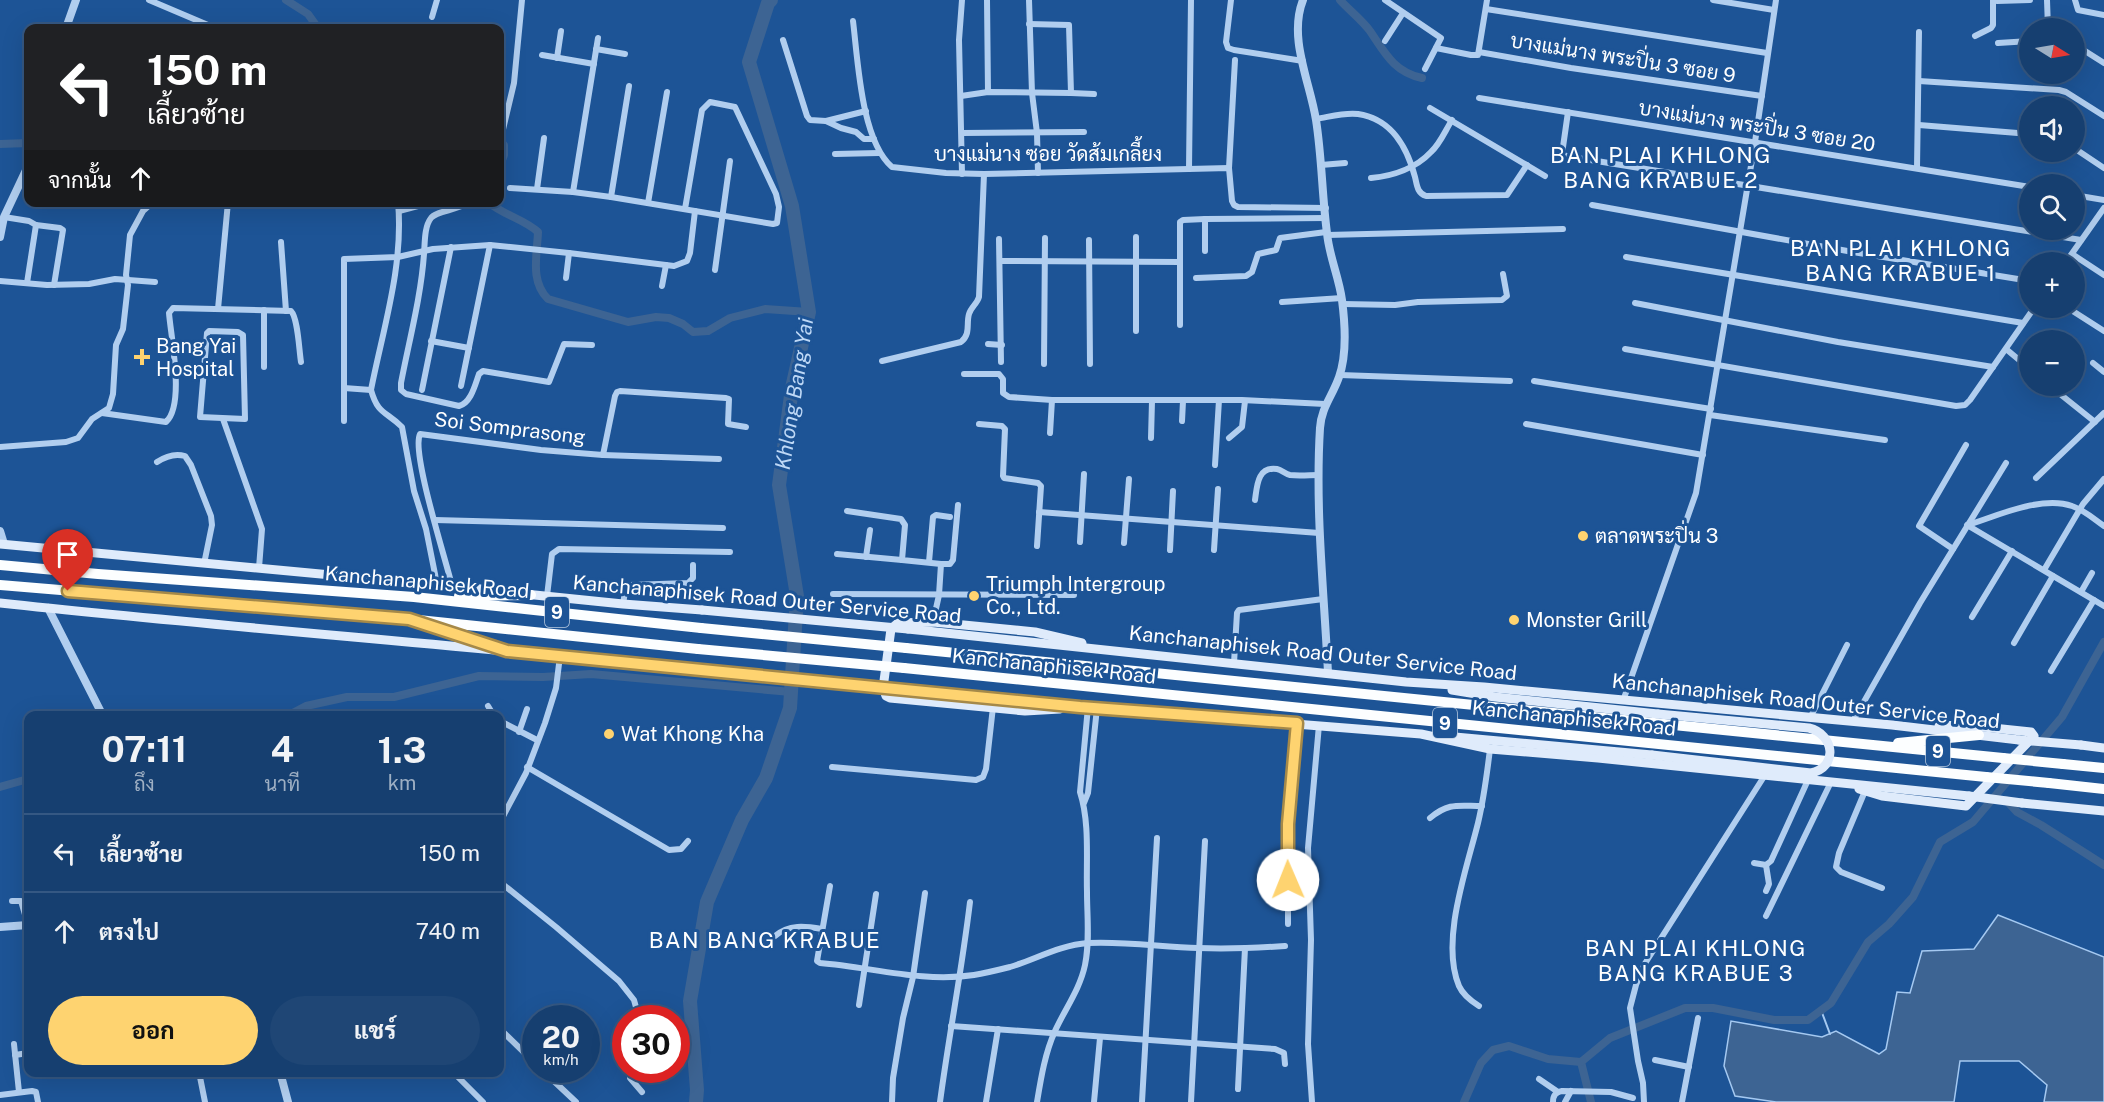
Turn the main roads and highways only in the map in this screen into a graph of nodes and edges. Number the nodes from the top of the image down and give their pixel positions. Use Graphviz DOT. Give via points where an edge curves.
graph roads {
  1 [pos="2,544"];
  2 [pos="0,565"];
  3 [pos="0,585"];
  4 [pos="531,595"];
  5 [pos="414,597"];
  6 [pos="0,603"];
  7 [pos="409,619"];
  8 [pos="1104,650"];
  9 [pos="507,651"];
  10 [pos="1406,682"];
  11 [pos="1088,707"];
  12 [pos="1921,728"];
  13 [pos="1421,734"];
  14 [pos="1980,735"];
  15 [pos="1874,745"];
  16 [pos="2104,748"];
  17 [pos="2104,768"];
  18 [pos="1845,783"];
  19 [pos="2104,789"];
  20 [pos="2104,811"];
  1 -- 4 [label="main road, Kanchanaphisek Road Outer Service Road"];
  2 -- 5 [label="highway, Kanchanaphisek Road / 9"];
  3 -- 7 [label="highway, Kanchanaphisek Road / 9"];
  4 -- 5 [label="highway"];
  4 -- 8 [label="main road, Kanchanaphisek Road Outer Service Road, bridge"];
  5 -- 15 [label="highway, Kanchanaphisek Road / 9, bridge"];
  6 -- 9 [label="main road"];
  7 -- 9 [label="highway"];
  7 -- 19 [label="highway, Kanchanaphisek Road / 9, bridge"];
  8 -- 10 [label="main road, Kanchanaphisek Road Outer Service Road"];
  8 -- 11 [label="main road" via="1035,632 933,622 902,622 891,629 883,688 890,698 1035,711"];
  9 -- 11 [label="main road, bridge"];
  10 -- 12 [label="main road, Kanchanaphisek Road Outer Service Road"];
  10 -- 13 [label="main road, bridge" via="1496,697 1809,728 1827,739 1830,755 1822,768 1811,773"];
  11 -- 13 [label="main road"];
  12 -- 14 [label="main road, Kanchanaphisek Road Outer Service Road"];
  12 -- 18 [label="main road" via="1964,725 2034,734 1966,806 1882,796"];
  13 -- 18 [label="main road" via="1490,749"];
  14 -- 15 [label="highway"];
  14 -- 16 [label="main road, Kanchanaphisek Road Outer Service Road, bridge"];
  15 -- 17 [label="highway, Kanchanaphisek Road / 9, bridge"];
  18 -- 20 [label="main road, bridge"];
}
